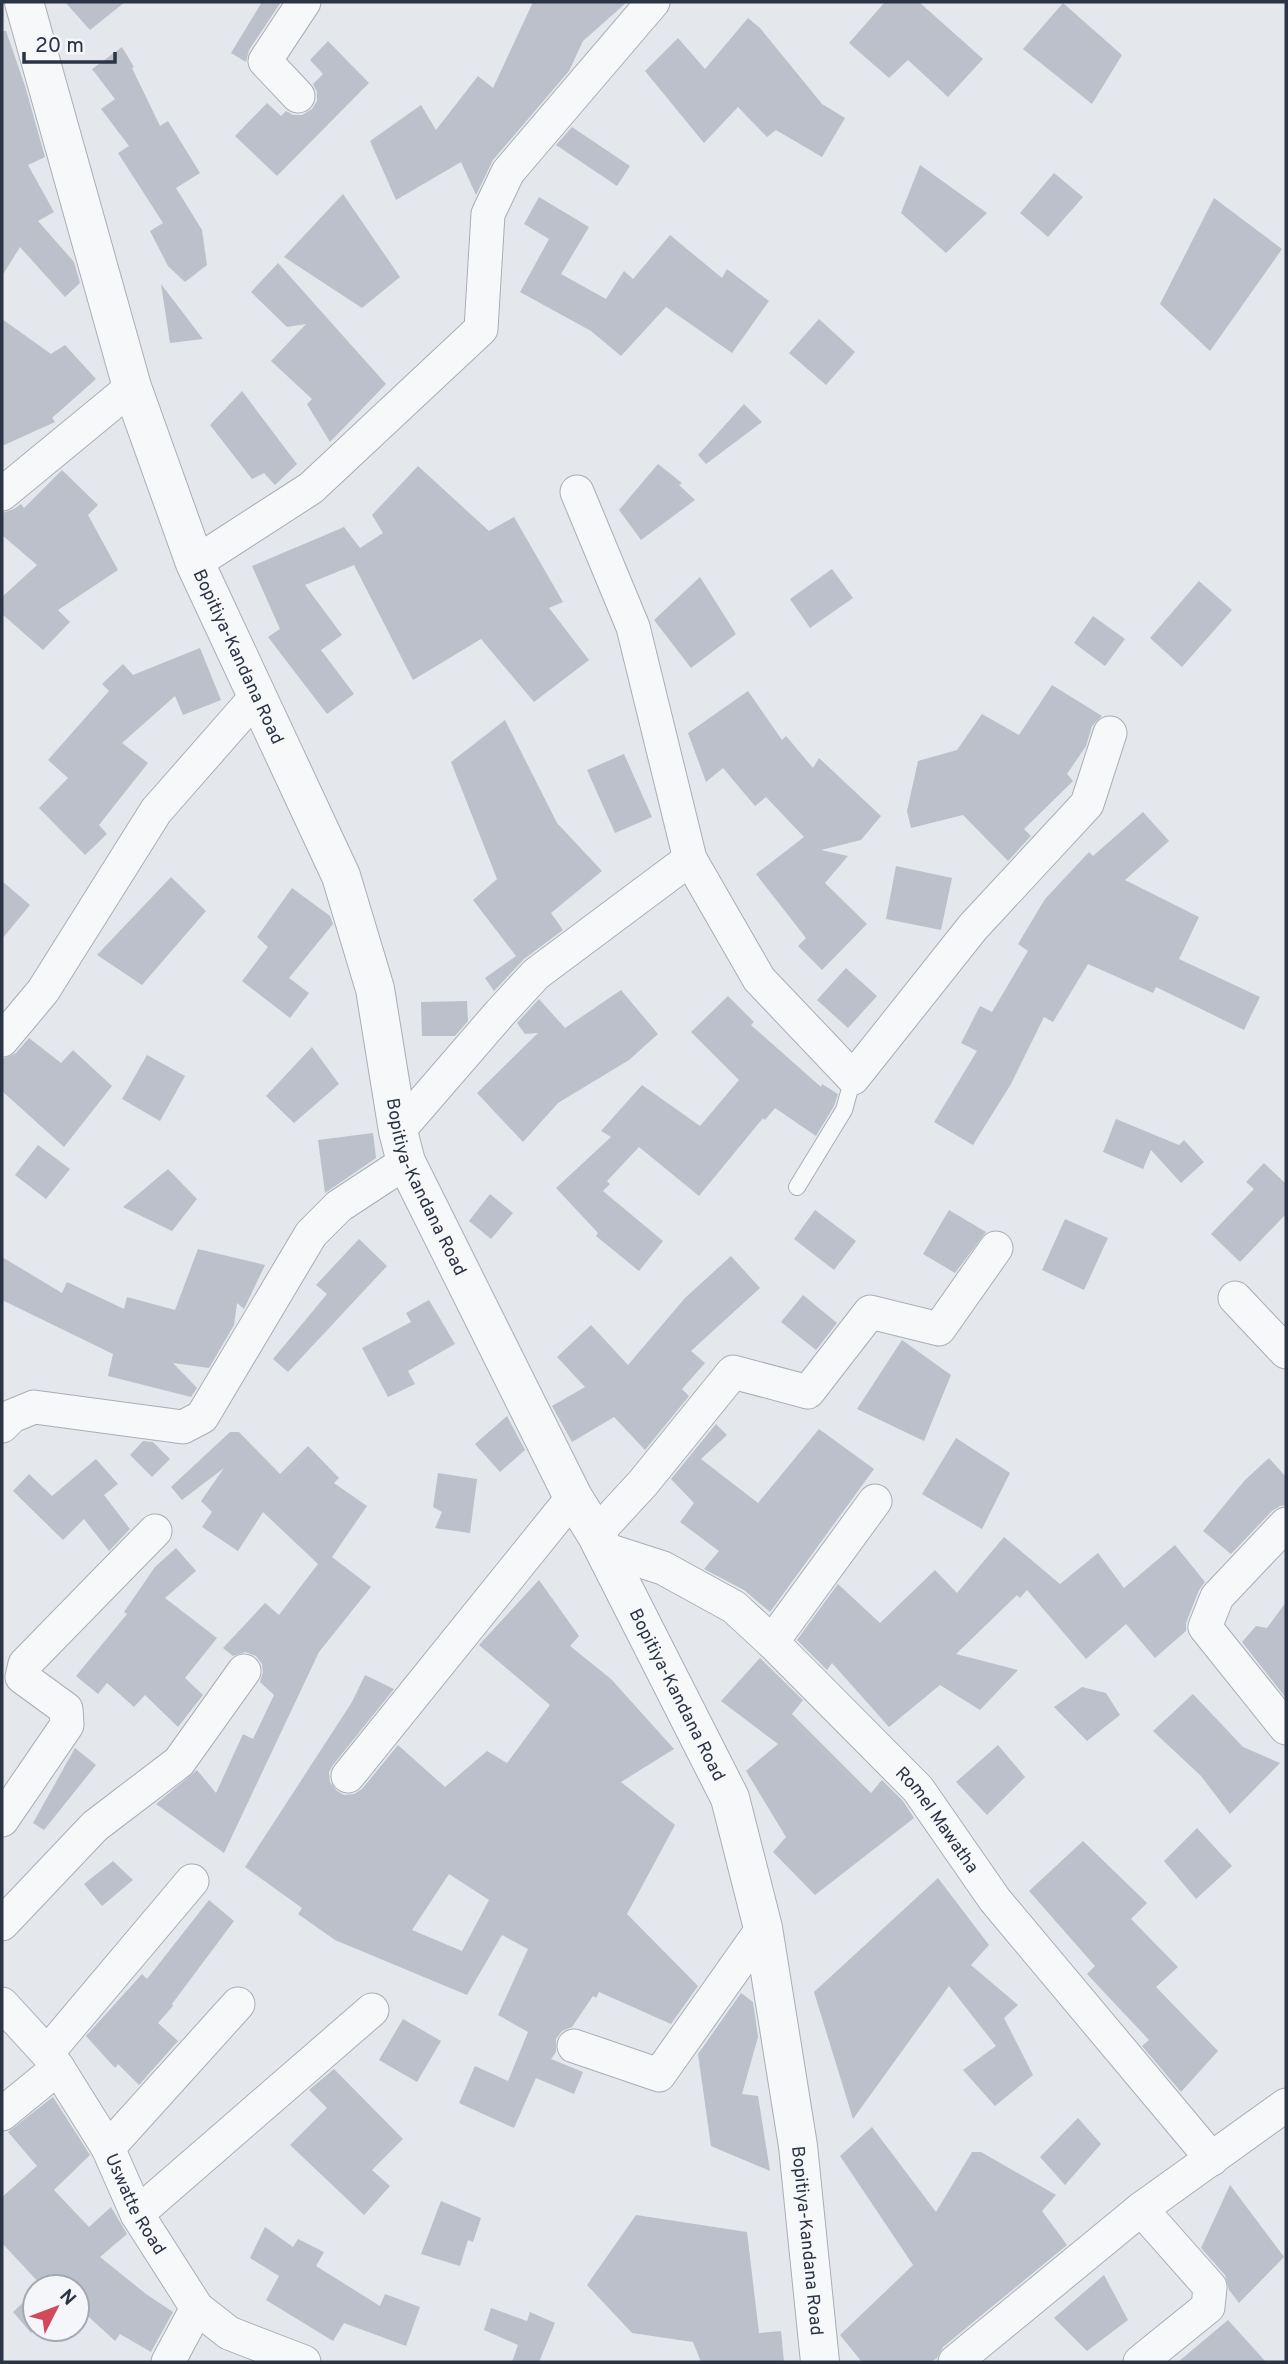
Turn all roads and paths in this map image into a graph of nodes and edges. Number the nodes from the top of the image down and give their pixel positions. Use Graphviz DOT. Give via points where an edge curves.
graph roads {
  1 [pos="24,2"];
  2 [pos="304,2"];
  3 [pos="653,2"];
  4 [pos="298,96"];
  5 [pos="132,387"];
  6 [pos="577,492"];
  7 [pos="2,494"];
  8 [pos="195,563"];
  9 [pos="256,697"];
  10 [pos="1110,733"];
  11 [pos="691,859"];
  12 [pos="2,1040"];
  13 [pos="853,1078"];
  14 [pos="402,1146"];
  15 [pos="797,1187"];
  16 [pos="996,1248"];
  17 [pos="1235,1298"];
  18 [pos="1286,1352"];
  19 [pos="2,1426"];
  20 [pos="573,1497"];
  21 [pos="875,1500"];
  22 [pos="1286,1524"];
  23 [pos="155,1531"];
  24 [pos="600,1542"];
  25 [pos="772,1642"];
  26 [pos="244,1671"];
  27 [pos="1286,1728"];
  28 [pos="348,1776"];
  29 [pos="2,1820"];
  30 [pos="191,1881"];
  31 [pos="2,1924"];
  32 [pos="763,1928"];
  33 [pos="2,2004"];
  34 [pos="238,2004"];
  35 [pos="372,2010"];
  36 [pos="574,2046"];
  37 [pos="52,2061"];
  38 [pos="1286,2105"];
  39 [pos="2,2114"];
  40 [pos="108,2148"];
  41 [pos="1212,2159"];
  42 [pos="1141,2209"];
  43 [pos="137,2214"];
  44 [pos="197,2308"];
  45 [pos="168,2362"];
  46 [pos="304,2362"];
  47 [pos="820,2362"];
  48 [pos="955,2362"];
  49 [pos="1140,2362"];
  1 -- 5 [label="street, Bopitiya-Kandana Road"];
  2 -- 4 [label="street" via="265,61"];
  3 -- 8 [label="street" via="508,172 488,214 481,329 310,488"];
  5 -- 7 [label="street"];
  5 -- 8 [label="street, Bopitiya-Kandana Road"];
  6 -- 11 [label="street" via="633,627"];
  8 -- 9 [label="street, Bopitiya-Kandana Road"];
  9 -- 12 [label="street" via="156,811 43,991"];
  9 -- 14 [label="street, Bopitiya-Kandana Road" via="341,876 375,989"];
  10 -- 13 [label="street" via="1087,804 972,927"];
  11 -- 13 [label="street" via="759,979"];
  11 -- 14 [label="street" via="536,974 499,1013"];
  13 -- 15 [label="lane" via="844,1110"];
  14 -- 19 [label="street" via="311,1234 202,1417 183,1427 34,1406"];
  14 -- 20 [label="street, Bopitiya-Kandana Road"];
  16 -- 24 [label="street" via="939,1329 870,1312 808,1392 733,1372"];
  17 -- 18 [label="street"];
  20 -- 24 [label="street, Bopitiya-Kandana Road"];
  20 -- 28 [label="street"];
  21 -- 25 [label="street"];
  22 -- 27 [label="street" via="1217,1597 1205,1627"];
  23 -- 29 [label="street" via="26,1664 22,1676 66,1709 67,1725"];
  24 -- 25 [label="street, Romel Mawatha" via="663,1568 734,1607"];
  24 -- 32 [label="street, Bopitiya-Kandana Road" via="730,1798"];
  25 -- 41 [label="street, Romel Mawatha" via="918,1790 995,1899"];
  26 -- 31 [label="street" via="179,1762 95,1826"];
  30 -- 37 [label="street"];
  32 -- 36 [label="street" via="659,2075"];
  32 -- 47 [label="street, Bopitiya-Kandana Road" via="798,2146"];
  33 -- 37 [label="street, Uswatte Road"];
  34 -- 40 [label="street"];
  35 -- 43 [label="street"];
  37 -- 39 [label="street"];
  37 -- 40 [label="street, Uswatte Road"];
  38 -- 41 [label="street"];
  40 -- 43 [label="street, Uswatte Road"];
  41 -- 42 [label="street"];
  42 -- 48 [label="street"];
  42 -- 49 [label="street" via="1210,2287 1208,2307"];
  43 -- 44 [label="street, Uswatte Road"];
  44 -- 45 [label="street"];
  44 -- 46 [label="street, Uswatte Road" via="229,2333"];
}
